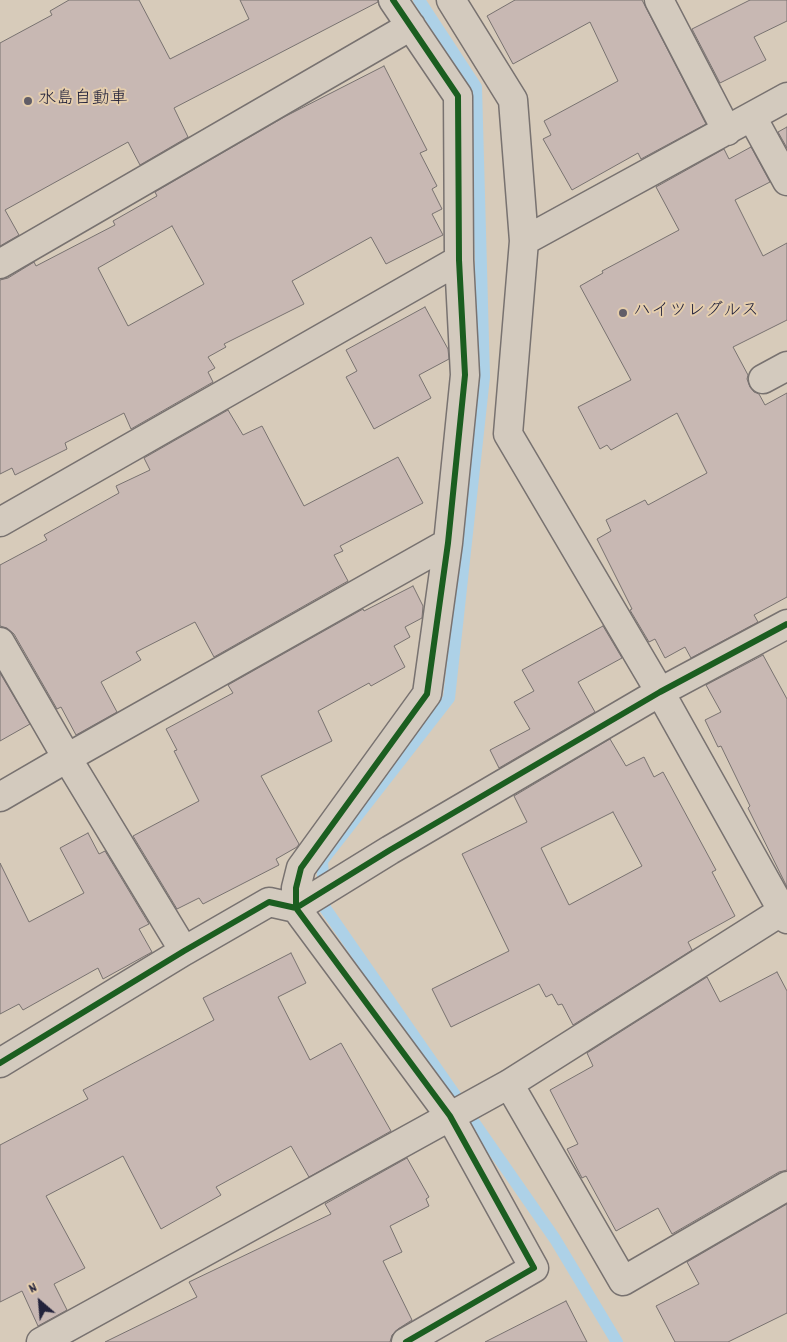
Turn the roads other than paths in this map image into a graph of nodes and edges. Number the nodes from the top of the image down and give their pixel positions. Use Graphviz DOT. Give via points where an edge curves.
graph roads {
  1 [pos="393,0"];
  2 [pos="451,0"];
  3 [pos="659,0"];
  4 [pos="411,26"];
  5 [pos="787,97"];
  6 [pos="752,117"];
  7 [pos="727,131"];
  8 [pos="787,180"];
  9 [pos="524,242"];
  10 [pos="459,260"];
  11 [pos="0,264"];
  12 [pos="787,366"];
  13 [pos="763,379"];
  14 [pos="0,522"];
  15 [pos="448,544"];
  16 [pos="787,624"];
  17 [pos="0,642"];
  18 [pos="660,692"];
  19 [pos="67,758"];
  20 [pos="0,798"];
  21 [pos="296,908"];
  22 [pos="785,912"];
  23 [pos="184,951"];
  24 [pos="0,1063"];
  25 [pos="509,1084"];
  26 [pos="450,1116"];
  27 [pos="787,1186"];
  28 [pos="41,1342"];
  29 [pos="406,1342"];
  1 -- 4 [label="street"];
  2 -- 9 [label="street" via="513,100"];
  3 -- 7 [label="street"];
  4 -- 10 [label="street" via="458,96"];
  4 -- 11 [label="street"];
  5 -- 6 [label="street"];
  6 -- 7 [label="street"];
  6 -- 8 [label="street"];
  7 -- 9 [label="street"];
  9 -- 18 [label="street" via="508,434"];
  10 -- 14 [label="street"];
  10 -- 15 [label="street" via="464,375"];
  12 -- 13 [label="street"];
  15 -- 19 [label="street"];
  15 -- 21 [label="street" via="428,694 301,868"];
  16 -- 18 [label="street"];
  17 -- 19 [label="street"];
  18 -- 21 [label="street"];
  18 -- 22 [label="street"];
  19 -- 20 [label="street"];
  19 -- 23 [label="street"];
  21 -- 23 [label="street" via="270,902"];
  21 -- 26 [label="street"];
  22 -- 25 [label="street"];
  23 -- 24 [label="street"];
  25 -- 26 [label="street"];
  25 -- 27 [label="street" via="623,1281"];
  26 -- 28 [label="street"];
  26 -- 29 [label="street" via="534,1268"];
}
